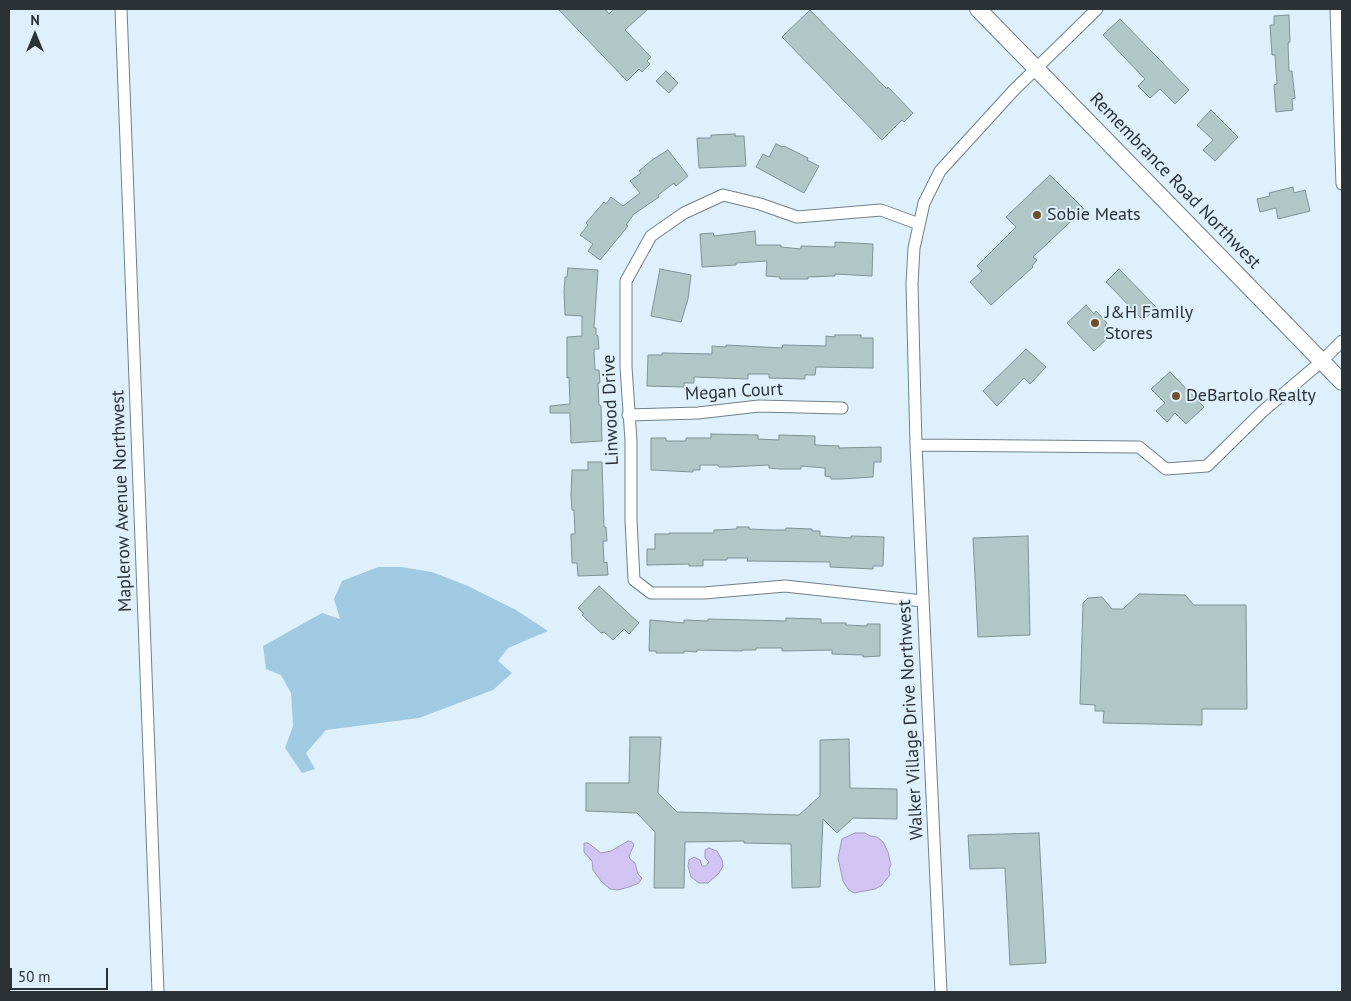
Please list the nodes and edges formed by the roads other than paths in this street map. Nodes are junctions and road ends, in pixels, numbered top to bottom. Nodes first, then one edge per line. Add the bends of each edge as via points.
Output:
1 (121, 9) edge
2 (978, 9) edge
3 (1097, 9) edge
4 (1336, 9) edge
5 (1036, 68) junction
6 (1342, 184) edge
7 (919, 224) junction
8 (1342, 341) edge
9 (1322, 362) junction
10 (1342, 382) edge
11 (842, 408) dead end
12 (628, 415) junction
13 (916, 445) junction
14 (923, 601) junction
15 (158, 992) edge
16 (941, 992) edge

1 - 15 street, Maplerow Avenue Northwest
2 - 5 main road, Remembrance Road Northwest
3 - 5 street, Walker Village Drive Northwest
4 - 6 street
5 - 7 street, Walker Village Drive Northwest via 940,172 924,203
5 - 9 main road, Remembrance Road Northwest
7 - 12 street, Linwood Drive via 882,210 797,217 723,195 678,217 650,236 626,281
7 - 13 street, Walker Village Drive Northwest via 912,284
8 - 9 street
9 - 10 main road, Remembrance Road Northwest
9 - 13 street via 1262,411 1207,466 1166,469 1139,446
11 - 12 street, Megan Court via 759,406 698,413
12 - 14 street, Linwood Drive via 634,580 651,593 704,593 785,586
13 - 14 street, Walker Village Drive Northwest
14 - 16 street, Walker Village Drive Northwest

